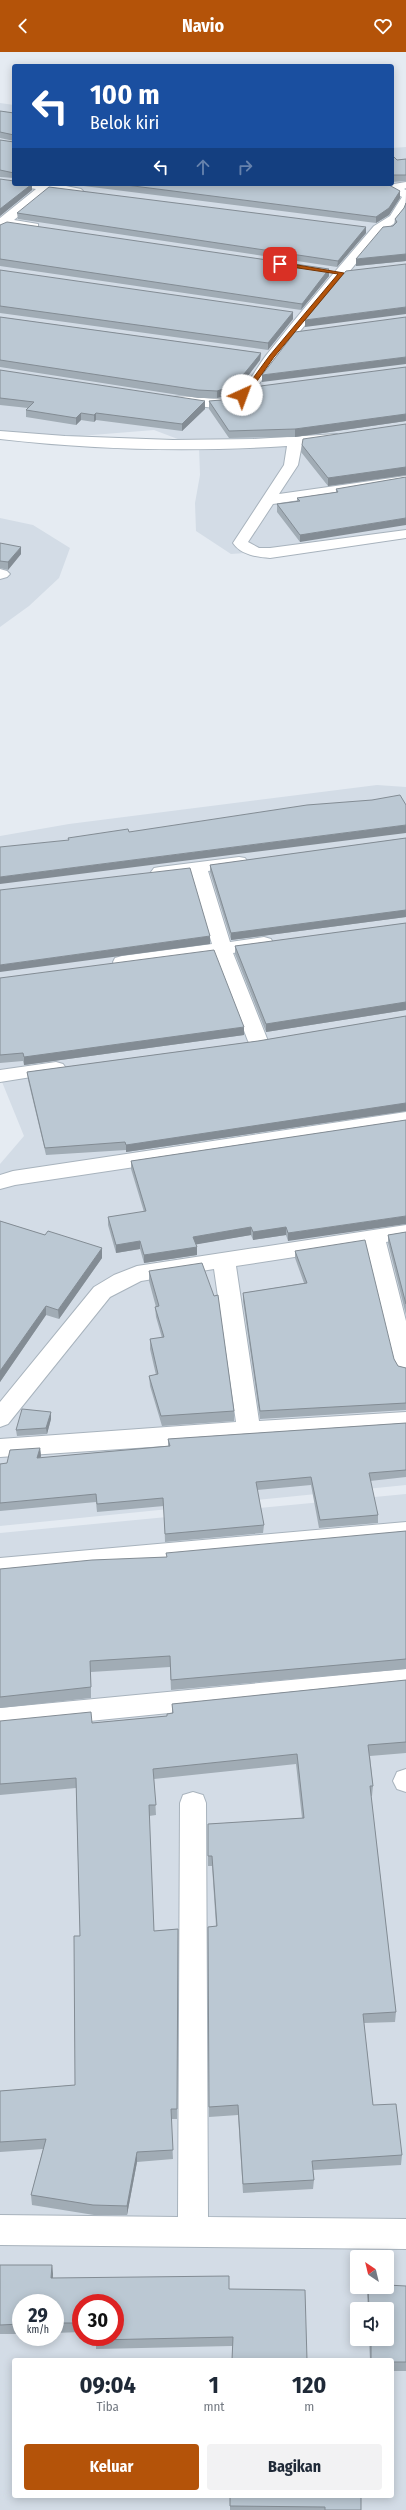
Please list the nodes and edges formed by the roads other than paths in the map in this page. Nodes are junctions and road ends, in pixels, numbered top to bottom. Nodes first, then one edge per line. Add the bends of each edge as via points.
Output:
1 (406, 185) edge
2 (48, 186) edge
3 (377, 186) edge
4 (392, 187) junction
5 (85, 192) edge
6 (406, 195) edge
7 (406, 200) edge
8 (1, 223) edge
9 (406, 225) edge
10 (362, 227) edge
11 (43, 228) edge
12 (378, 229) junction
13 (326, 270) edge
14 (363, 270) edge
15 (342, 273) junction
16 (291, 314) edge
17 (306, 316) junction
18 (307, 332) edge
19 (292, 334) junction
20 (256, 354) edge
21 (272, 356) junction
22 (269, 387) edge
23 (248, 390) junction
24 (165, 398) edge
25 (347, 434) edge
26 (0, 435) edge
27 (295, 442) junction
28 (406, 480) edge
29 (269, 500) junction
30 (406, 534) edge
31 (259, 859) edge
32 (198, 867) junction
33 (147, 874) edge
34 (284, 940) edge
35 (221, 948) junction
36 (103, 965) edge
37 (258, 1041) edge
38 (78, 1065) edge
39 (0, 1076) edge
40 (406, 1119) edge
41 (4, 1176) edge
42 (406, 1232) edge
43 (374, 1236) junction
44 (224, 1260) junction
45 (406, 1367) edge
46 (0, 1418) edge
47 (406, 1421) edge
48 (249, 1430) junction
49 (0, 1448) edge
50 (406, 1531) edge
51 (0, 1568) edge
52 (406, 1679) edge
53 (0, 1719) edge
54 (193, 1803) dead end
55 (0, 2230) edge
56 (193, 2230) junction
57 (406, 2234) edge

1 - 4 street
2 - 5 street
2 - 8 street
3 - 4 street
4 - 6 street
7 - 12 street via 395,218
8 - 11 street
9 - 12 street
10 - 12 street
12 - 15 street
13 - 15 street
14 - 15 street
15 - 17 street
16 - 17 street
17 - 19 street
18 - 19 street
19 - 21 street
20 - 21 street
21 - 23 street
22 - 23 street
23 - 24 street via 235,400 215,404
25 - 27 street
26 - 27 street via 40,440 122,443
27 - 29 street via 290,465
28 - 29 street
29 - 30 street via 240,543 256,552 292,552
31 - 32 street
32 - 33 street
32 - 35 street
34 - 35 street
35 - 36 street
35 - 37 street
38 - 39 street
40 - 41 street
42 - 43 street
43 - 44 street
43 - 45 street
44 - 46 street via 137,1274 102,1292
44 - 48 street
47 - 48 street
48 - 49 street
50 - 51 street
52 - 53 street
54 - 56 street
55 - 56 street
56 - 57 street

